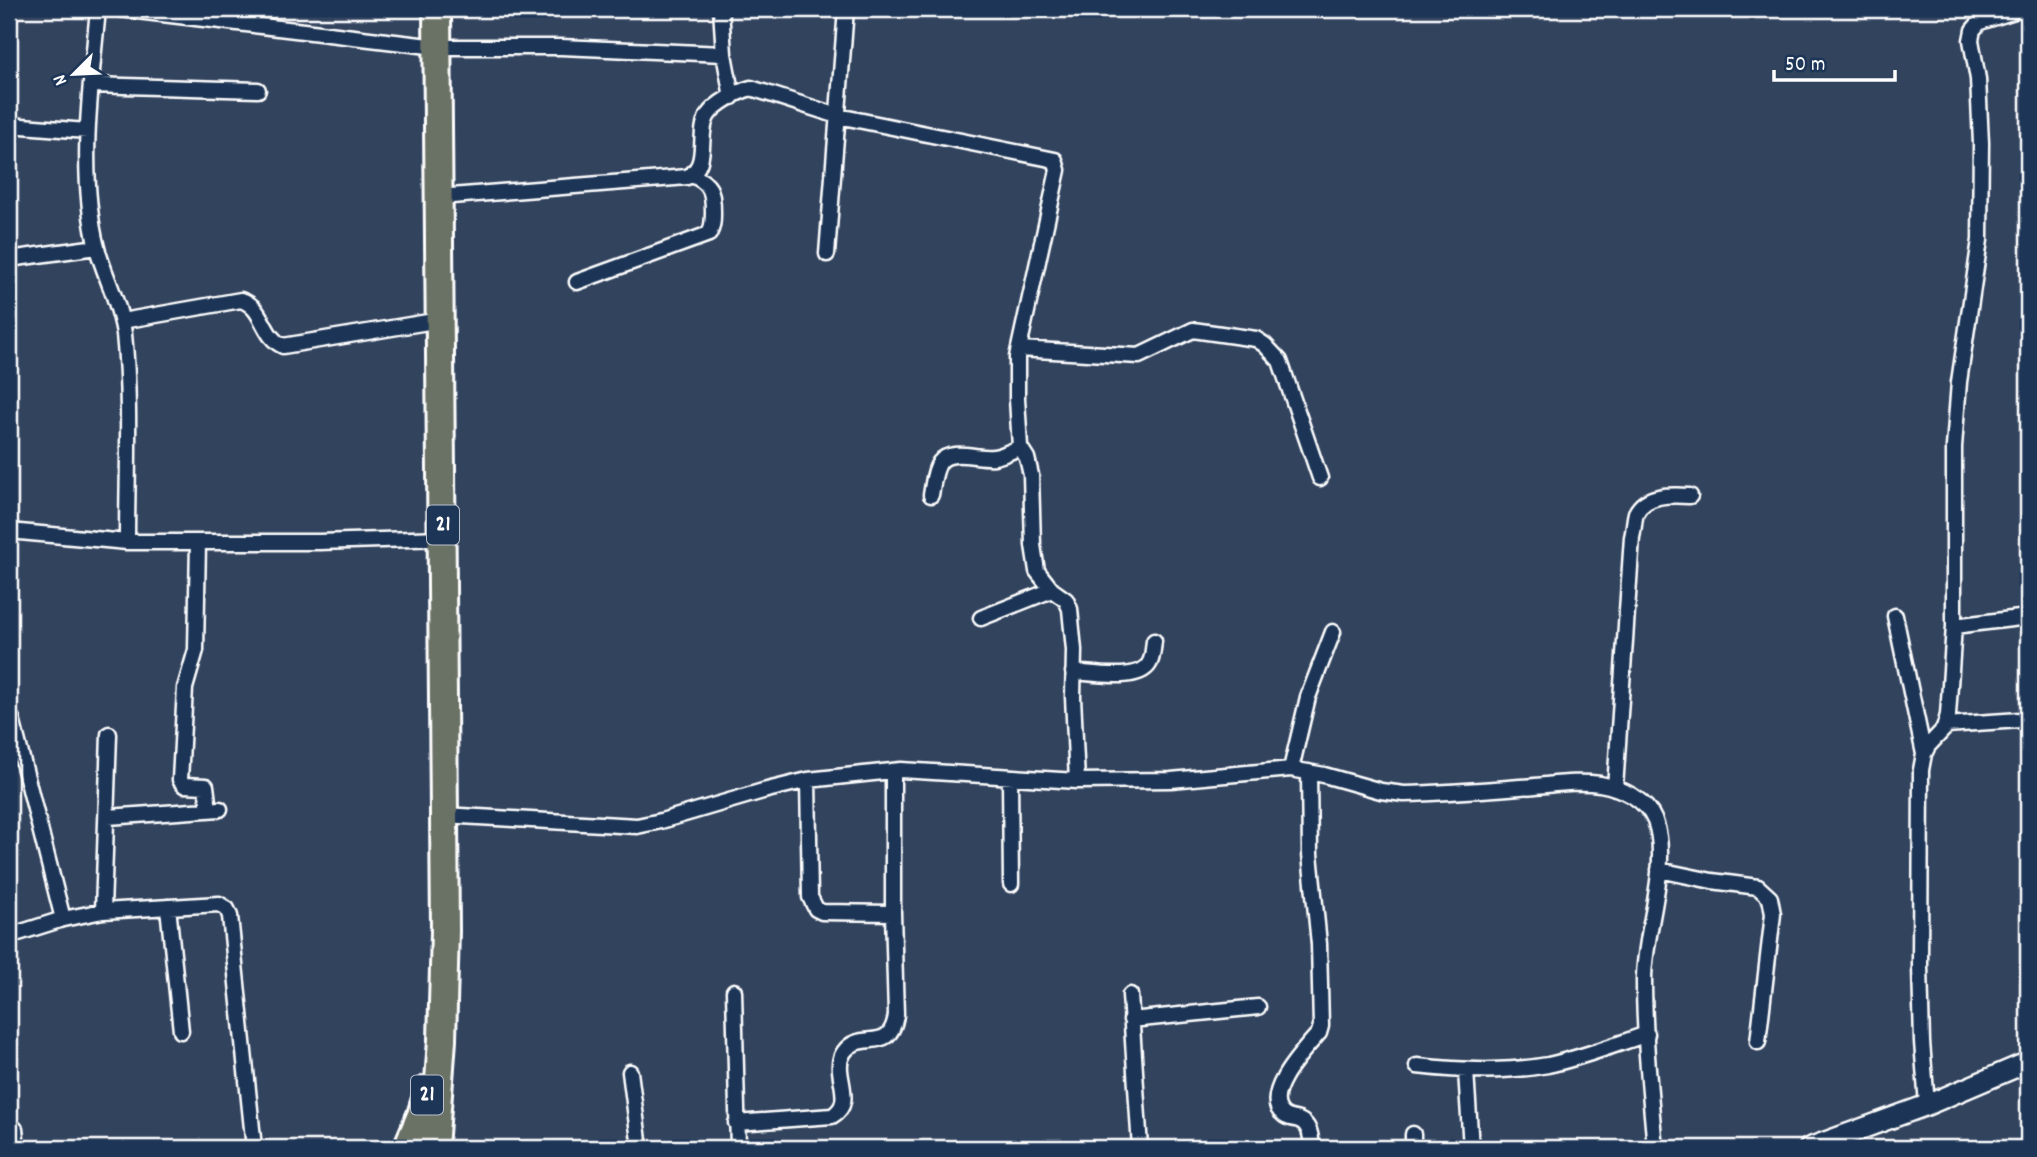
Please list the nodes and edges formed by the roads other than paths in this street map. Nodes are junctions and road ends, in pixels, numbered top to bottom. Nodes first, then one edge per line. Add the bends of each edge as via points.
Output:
1 (99, 9) edge
2 (120, 9) edge
3 (437, 9) edge
4 (721, 9) edge
5 (846, 9) edge
6 (2021, 9) edge
7 (438, 47) junction
8 (724, 54) junction
9 (92, 85) junction
10 (258, 90) dead end
11 (732, 97) junction
12 (838, 116) junction
13 (9, 125) edge
14 (87, 131) junction
15 (692, 175) junction
16 (439, 197) junction
17 (97, 247) junction
18 (827, 254) dead end
19 (9, 259) edge
20 (577, 282) dead end
21 (440, 320) junction
22 (122, 321) junction
23 (1019, 349) junction
24 (1020, 447) junction
25 (1320, 478) dead end
26 (931, 495) dead end
27 (1690, 496) dead end
28 (9, 531) edge
29 (443, 537) junction
30 (127, 542) junction
31 (198, 542) junction
32 (1052, 590) junction
33 (1895, 616) dead end
34 (2028, 617) edge
35 (981, 618) dead end
36 (1954, 626) junction
37 (1333, 632) dead end
38 (1154, 642) dead end
39 (1073, 671) junction
40 (9, 715) edge
41 (2028, 723) edge
42 (1946, 725) junction
43 (109, 734) dead end
44 (1924, 754) junction
45 (1291, 769) junction
46 (893, 771) junction
47 (1309, 772) junction
48 (1010, 777) junction
49 (808, 780) junction
50 (1077, 781) junction
51 (1615, 788) junction
52 (443, 815) junction
53 (108, 817) junction
54 (1659, 870) junction
55 (1011, 884) dead end
56 (167, 907) junction
57 (103, 911) junction
58 (893, 913) junction
59 (63, 919) junction
60 (9, 936) edge
61 (734, 991) dead end
62 (1130, 995) dead end
63 (1258, 1007) dead end
64 (1131, 1020) junction
65 (181, 1031) dead end
66 (1647, 1034) junction
67 (442, 1040) junction
68 (1758, 1042) dead end
69 (2028, 1062) edge
70 (1417, 1066) dead end
71 (1466, 1071) junction
72 (630, 1072) dead end
73 (1927, 1105) junction
74 (736, 1123) junction
75 (15, 1129) dead end
76 (17, 1148) edge
77 (254, 1148) edge
78 (407, 1148) edge
79 (434, 1148) edge
80 (640, 1148) edge
81 (738, 1148) edge
82 (1140, 1148) edge
83 (1312, 1148) edge
84 (1471, 1148) edge
85 (1655, 1148) edge
86 (1809, 1148) edge

1 - 9 street
2 - 7 street
3 - 7 highway, 21
4 - 8 street
5 - 12 street
6 - 36 street via 1980,22 1971,35 1981,143 1980,240 1956,421
7 - 8 street
7 - 16 highway, 21
8 - 11 street
9 - 10 street
9 - 14 street
11 - 12 street via 751,88
11 - 15 street via 706,117 700,161
12 - 18 street
12 - 23 street via 1055,160 1058,170
13 - 14 street
14 - 17 street
15 - 16 street
15 - 20 street via 704,180 713,194 709,234
16 - 21 highway, 21
17 - 19 street
17 - 22 street
21 - 22 street via 283,346 266,329 255,307 241,300
21 - 29 highway, 21
22 - 30 street
23 - 24 street
23 - 25 street via 1139,356 1193,330 1256,339 1280,361
24 - 26 street via 998,457 944,459 938,464
24 - 32 street via 1031,475 1034,560
27 - 51 street via 1663,495 1637,512
28 - 30 street
29 - 31 street
29 - 52 highway, 21
30 - 31 street
31 - 53 street via 196,650 185,688 180,780 184,785 206,786 215,810
32 - 35 street
32 - 39 street via 1070,609
33 - 44 street
34 - 36 street
36 - 42 street
37 - 45 street via 1308,697
38 - 39 street via 1150,663 1140,673
39 - 50 street
40 - 59 street
41 - 42 street
42 - 44 street
43 - 53 street
44 - 73 street via 1920,778 1920,966
45 - 47 street
45 - 50 street via 1171,780
46 - 48 street
46 - 49 street
46 - 58 street
47 - 51 street via 1404,794 1564,784
47 - 83 street via 1321,1026 1276,1093 1280,1112 1306,1124
48 - 50 street
48 - 55 street
49 - 52 street via 637,826
49 - 58 street via 810,897 816,909
51 - 54 street via 1637,798 1654,821
52 - 67 highway, 21
53 - 57 street
54 - 66 street via 1644,977
54 - 68 street via 1758,887 1770,898 1773,914
56 - 57 street
56 - 65 street
56 - 77 street via 219,904 230,916
57 - 59 street
58 - 74 street via 894,1030 885,1038 852,1044 843,1053 839,1064 844,1100 839,1112
59 - 60 street
61 - 74 street
62 - 64 street
63 - 64 street
64 - 82 street
66 - 71 street via 1546,1065
66 - 85 street
67 - 78 highway, 21
67 - 79 highway, 21
69 - 73 main road
70 - 71 street
71 - 84 street
72 - 80 street
73 - 86 main road
74 - 81 street
75 - 76 street

